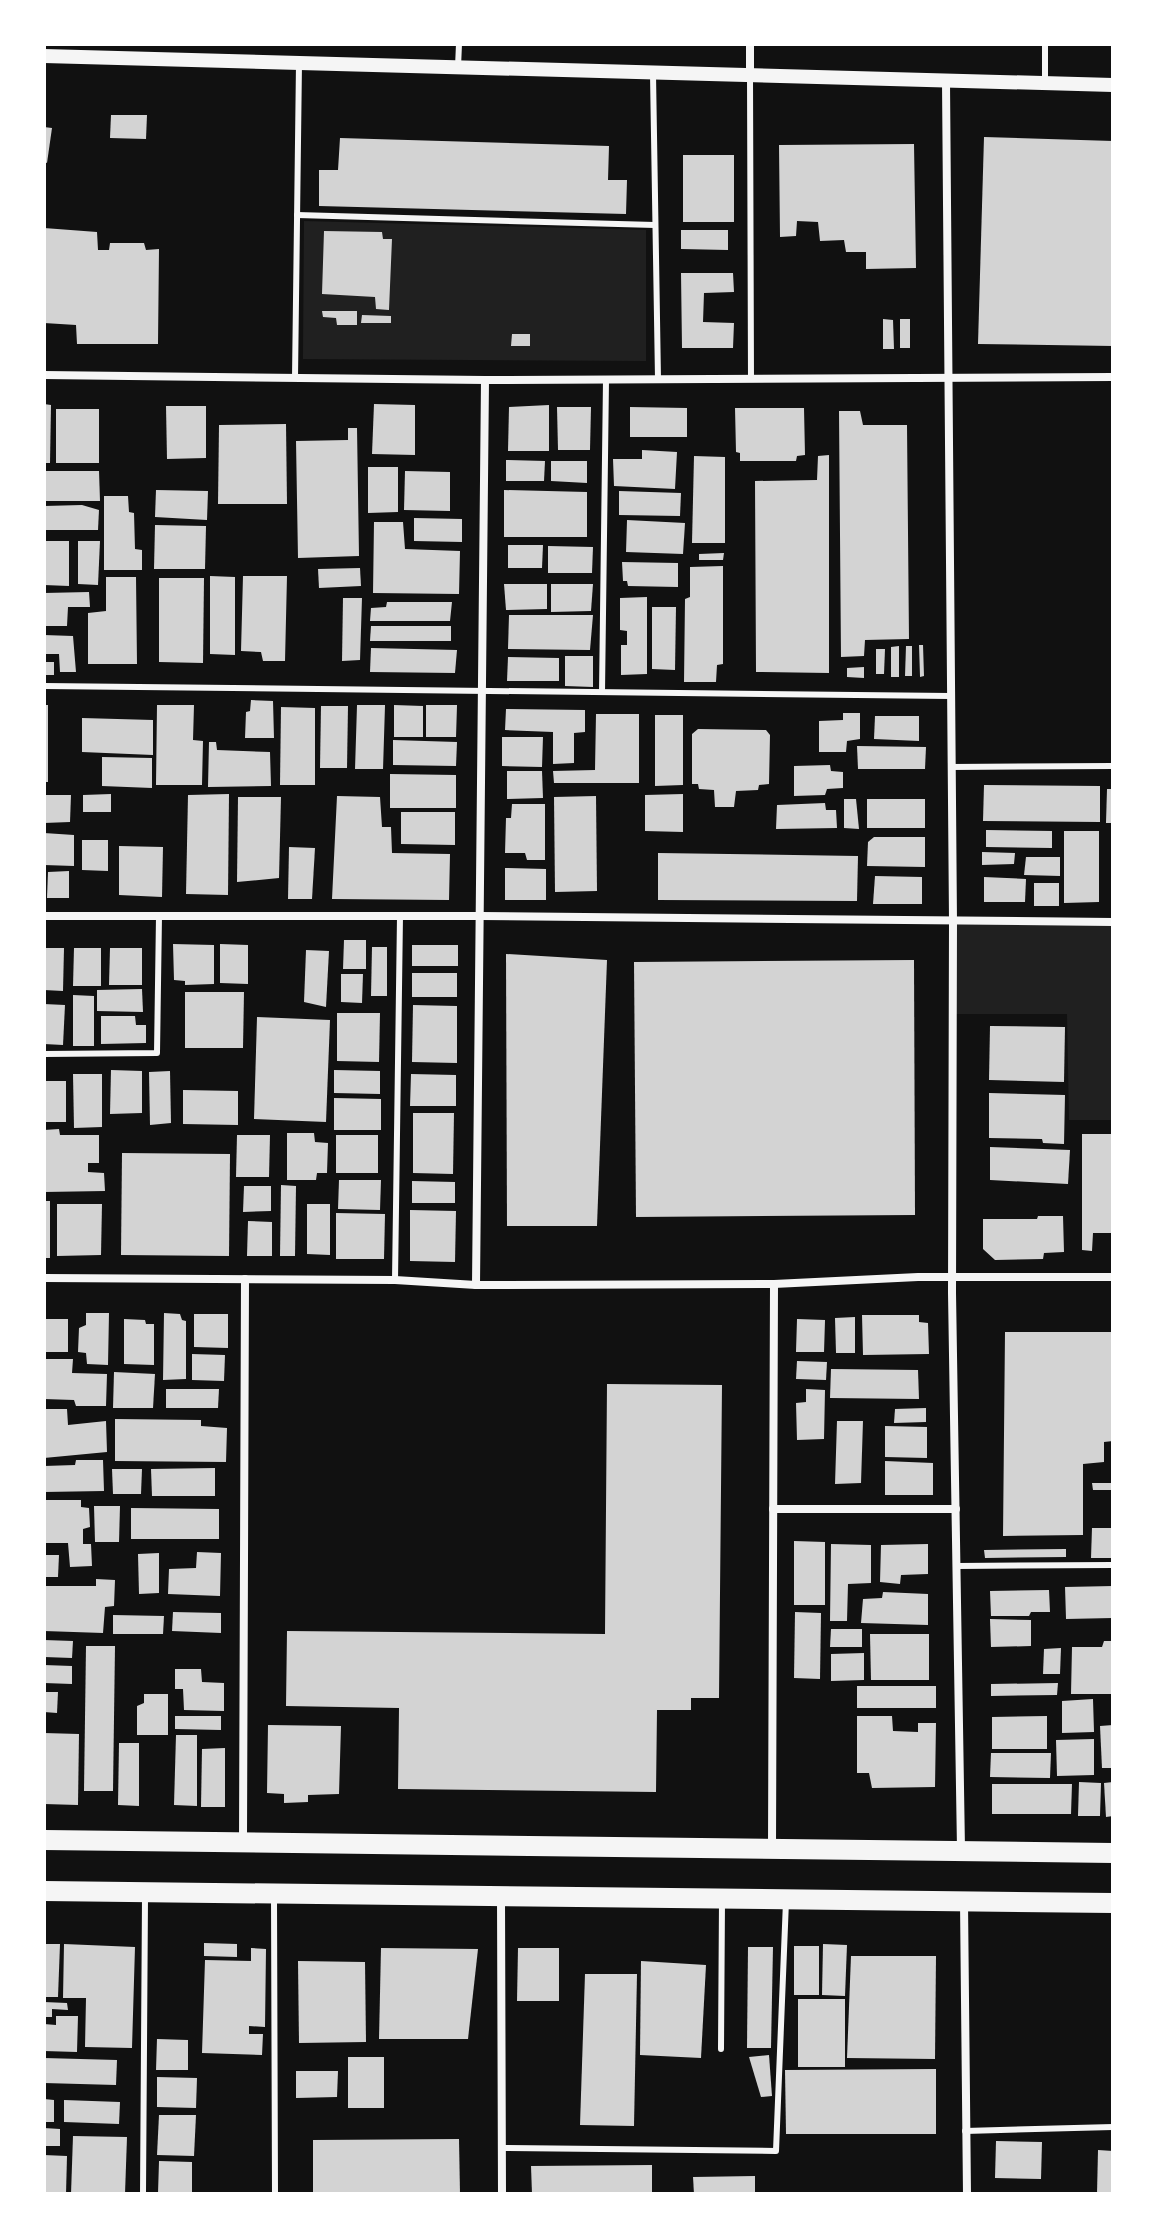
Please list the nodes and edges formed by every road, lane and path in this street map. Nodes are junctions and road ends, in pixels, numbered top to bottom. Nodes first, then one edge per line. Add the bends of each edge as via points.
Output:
1 (459, 44) edge
2 (750, 44) edge
3 (1045, 44) edge
4 (44, 56) edge
5 (299, 63) junction
6 (458, 67) junction
7 (653, 74) junction
8 (750, 77) junction
9 (946, 82) junction
10 (1045, 84) junction
11 (1113, 85) edge
12 (297, 215) junction
13 (655, 225) junction
14 (44, 375) edge
15 (1113, 377) edge
16 (295, 378) junction
17 (948, 378) junction
18 (658, 379) junction
19 (751, 379) junction
20 (485, 380) junction
21 (606, 380) junction
22 (44, 686) edge
23 (479, 691) junction
24 (602, 692) junction
25 (950, 696) junction
26 (1113, 766) edge
27 (951, 767) junction
28 (44, 916) edge
29 (159, 916) junction
30 (400, 916) junction
31 (481, 916) junction
32 (953, 921) junction
33 (1113, 922) edge
34 (44, 1054) edge
35 (952, 1277) junction
36 (1113, 1277) edge
37 (44, 1278) edge
38 (245, 1279) junction
39 (395, 1280) junction
40 (774, 1284) junction
41 (476, 1285) junction
42 (773, 1509) junction
43 (956, 1509) junction
44 (1113, 1565) edge
45 (957, 1566) junction
46 (44, 1840) edge
47 (243, 1841) junction
48 (772, 1849) junction
49 (961, 1850) junction
50 (1113, 1853) edge
51 (44, 1891) edge
52 (145, 1891) junction
53 (274, 1893) junction
54 (501, 1895) junction
55 (722, 1900) junction
56 (786, 1901) junction
57 (964, 1901) junction
58 (1113, 1903) edge
59 (721, 2049) dead end
60 (1113, 2127) edge
61 (965, 2131) junction
62 (502, 2148) junction
63 (143, 2194) edge
64 (275, 2194) edge
65 (502, 2194) edge
66 (967, 2194) edge

1 - 6 lane
2 - 8 street
3 - 10 lane
4 - 5 street
5 - 6 street
5 - 12 lane
6 - 7 street
7 - 8 street
7 - 13 lane
8 - 9 street
8 - 19 lane
9 - 10 street
9 - 17 street
10 - 11 street
12 - 13 lane
12 - 16 lane
13 - 18 lane
14 - 16 street
15 - 17 street
16 - 20 street
17 - 19 street
17 - 25 street
18 - 19 street
18 - 21 street
20 - 21 street
20 - 23 street
21 - 24 lane
22 - 23 lane
23 - 24 lane
23 - 31 street
24 - 25 lane
25 - 27 street
26 - 27 lane
27 - 32 street
28 - 29 street
29 - 30 street
29 - 34 lane via 157,1053
30 - 31 street
30 - 39 lane
31 - 32 street
31 - 41 street
32 - 33 street
32 - 35 street
35 - 36 street
35 - 40 street
35 - 43 street
37 - 38 street
38 - 39 street
38 - 47 street
39 - 41 street
40 - 41 street
40 - 42 street
42 - 43 street
42 - 48 street
43 - 45 street
44 - 45 lane
45 - 49 street
46 - 47 main road
47 - 48 main road
48 - 49 main road
49 - 50 main road
51 - 52 main road
52 - 53 main road
52 - 63 lane
53 - 54 main road
53 - 64 lane
54 - 55 main road
54 - 62 street
55 - 56 main road
55 - 59 lane
56 - 57 main road
56 - 62 lane via 776,2151
57 - 58 main road
57 - 61 street
60 - 61 lane
61 - 66 street
62 - 65 street

